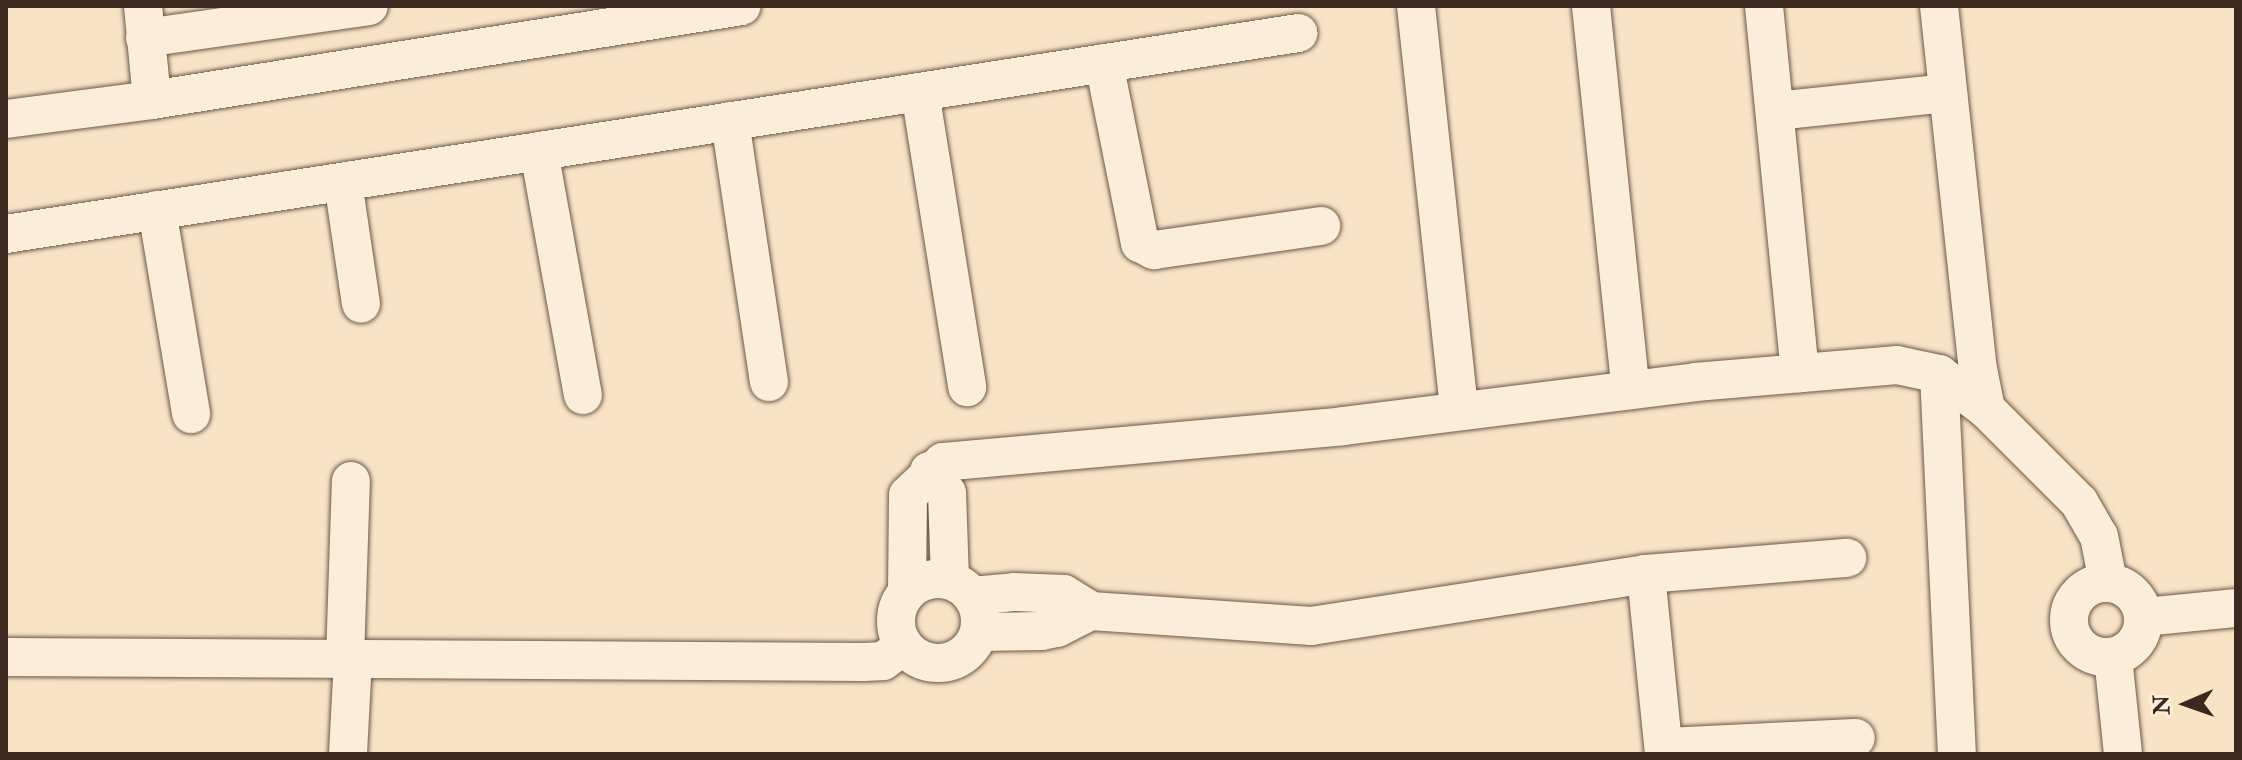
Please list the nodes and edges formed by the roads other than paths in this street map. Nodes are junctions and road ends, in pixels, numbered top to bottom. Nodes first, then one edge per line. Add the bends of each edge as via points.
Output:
1 (369, 6) edge
2 (742, 6) edge
3 (1416, 6) edge
4 (1591, 6) edge
5 (1764, 6) edge
6 (1939, 6) edge
7 (144, 22) edge
8 (1298, 33) dead end
9 (1104, 63) junction
10 (920, 92) junction
11 (1948, 93) junction
12 (152, 100) junction
13 (1776, 111) junction
14 (6, 119) edge
15 (730, 121) junction
16 (539, 151) junction
17 (343, 182) junction
18 (157, 210) junction
19 (1321, 226) dead end
20 (6, 234) edge
21 (361, 304) dead end
22 (1800, 373) junction
23 (1939, 374) junction
24 (769, 382) dead end
25 (967, 387) dead end
26 (1631, 390) junction
27 (583, 395) dead end
28 (1986, 409) junction
29 (1459, 410) junction
30 (191, 414) dead end
31 (929, 471) junction
32 (351, 481) dead end
33 (1847, 558) dead end
34 (1646, 574) junction
35 (2108, 582) junction
36 (907, 592) junction
37 (967, 603) junction
38 (2236, 608) edge
39 (2144, 617) junction
40 (904, 646) junction
41 (6, 657) edge
42 (2113, 657) junction
43 (349, 659) junction
44 (1856, 738) dead end
45 (1664, 751) edge
46 (348, 754) edge
47 (1957, 754) edge
48 (2123, 754) edge

1 - 7 street
2 - 12 street
3 - 29 street
4 - 26 street
5 - 13 street
6 - 11 street
7 - 12 street
8 - 9 street
9 - 10 street
9 - 19 street via 1140,243 1154,250
10 - 15 street
10 - 25 street
11 - 13 street
11 - 28 street
12 - 14 street
13 - 22 street
15 - 16 street
15 - 24 street
16 - 17 street
16 - 27 street
17 - 18 street
17 - 21 street
18 - 20 street
18 - 30 street
22 - 23 street via 1897,365
22 - 26 street
23 - 28 street
23 - 47 street
26 - 29 street
28 - 35 street via 2079,502 2099,536
29 - 31 street via 1343,426 959,458
31 - 36 street via 908,495
31 - 37 street via 947,493
32 - 43 street
33 - 34 street
34 - 37 street via 1311,626 1091,611 1064,594 1014,592
34 - 45 street
35 - 39 street via 2133,593
35 - 42 street via 2090,585 2076,596 2069,613 2070,631 2079,647 2095,656
36 - 37 street via 934,579
36 - 40 street via 897,619
37 - 40 street via 962,654 936,663 918,658
38 - 39 street
39 - 42 street via 2141,635
40 - 43 street via 883,661 864,662
41 - 43 street
42 - 48 street
43 - 46 street
44 - 45 street

